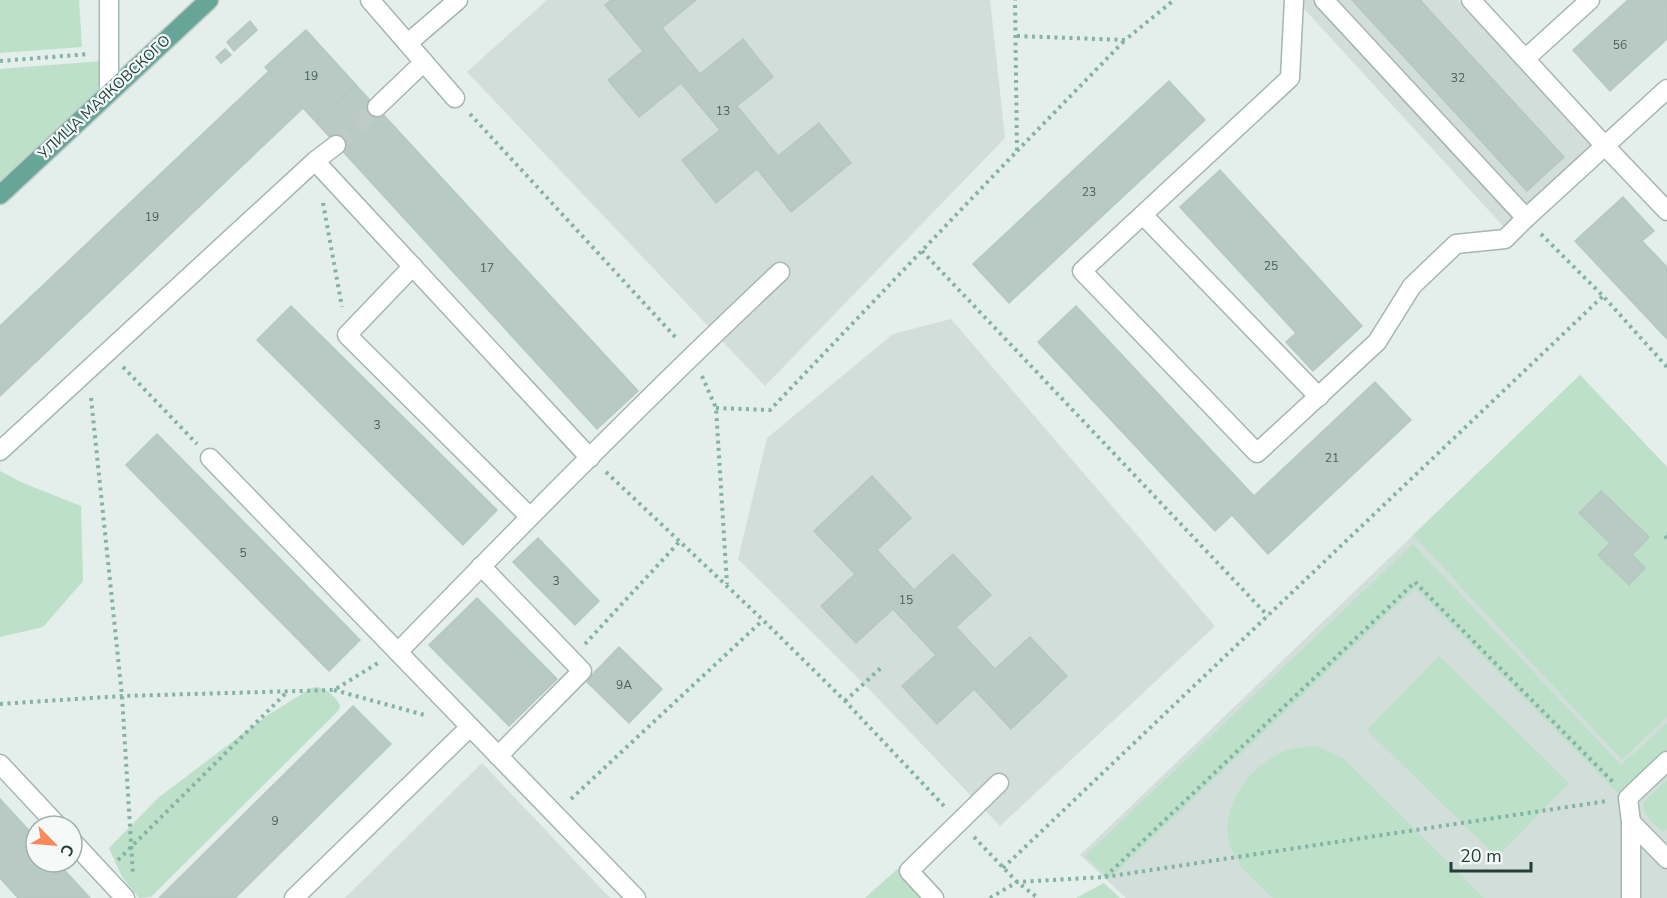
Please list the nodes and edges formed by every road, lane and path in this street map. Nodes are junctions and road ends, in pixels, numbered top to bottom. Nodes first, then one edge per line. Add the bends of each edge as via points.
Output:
1 (110, 0) edge
2 (209, 0) edge
3 (370, 0) edge
4 (458, 0) edge
5 (1015, 0) edge
6 (1174, 0) edge
7 (1294, 0) edge
8 (1324, 0) edge
9 (1471, 0) edge
10 (1590, 0) edge
11 (1017, 36) junction
12 (1125, 40) junction
13 (408, 43) junction
14 (110, 53) junction
15 (1525, 59) junction
16 (0, 61) edge
17 (424, 62) junction
18 (1667, 89) edge
19 (109, 93) junction
20 (456, 98) joint
21 (377, 107) tunnel mouth
22 (336, 144) tunnel mouth
23 (1605, 146) junction
24 (1017, 151) junction
25 (315, 160) junction
26 (0, 195) edge
27 (1667, 211) edge
28 (1143, 215) junction
29 (1526, 219) junction
30 (922, 251) junction
31 (413, 266) junction
32 (780, 272) dead end
33 (1603, 296) junction
34 (347, 335) junction
35 (108, 352) junction
36 (692, 355) junction
37 (1667, 367) edge
38 (88, 370) junction
39 (1319, 397) junction
40 (716, 408) junction
41 (0, 451) edge
42 (210, 458) joint
43 (590, 458) junction
44 (530, 516) junction
45 (680, 541) junction
46 (481, 566) junction
47 (727, 584) junction
48 (1268, 616) junction
49 (763, 620) junction
50 (398, 652) junction
51 (571, 660) junction
52 (883, 666) dead end
53 (334, 690) junction
54 (287, 692) junction
55 (122, 696) junction
56 (845, 701) junction
57 (0, 704) edge
58 (470, 727) junction
59 (498, 756) junction
60 (1667, 761) edge
61 (0, 764) edge
62 (999, 783) dead end
63 (1628, 798) junction
64 (47, 814) edge
65 (555, 814) junction
66 (959, 821) junction
67 (1631, 822) junction
68 (132, 848) junction
69 (84, 854) edge
70 (1667, 859) edge
71 (1003, 868) junction
72 (103, 874) junction
73 (1104, 877) junction
74 (133, 878) dead end
75 (1017, 882) junction
76 (124, 898) edge
77 (294, 898) edge
78 (636, 898) edge
79 (934, 898) edge
80 (990, 898) edge
81 (1038, 898) edge
82 (1631, 898) edge

1 - 14 lane
2 - 19 main road, УЛИЦА МАЯКОВСКОГО
3 - 13 lane
4 - 13 lane
5 - 11 path
6 - 12 path
7 - 28 lane via 1290,78
8 - 29 lane
9 - 15 lane
10 - 15 lane
11 - 12 path
11 - 24 path
12 - 24 path
13 - 17 lane
14 - 16 path
14 - 19 lane
15 - 23 lane
17 - 20 lane
17 - 21 lane
18 - 23 lane
19 - 26 main road, УЛИЦА МАЯКОВСКОГО
20 - 36 path
22 - 25 lane
23 - 27 lane
23 - 29 lane
24 - 30 path
25 - 31 lane
25 - 34 path
25 - 35 lane
28 - 39 lane
28 - 39 lane via 1082,271 1249,445 1257,453
29 - 33 path
29 - 39 lane via 1505,238 1456,244 1412,286 1377,342
30 - 40 path via 770,410
30 - 48 path
31 - 34 lane
31 - 43 lane
32 - 36 lane
33 - 37 path
33 - 48 path
34 - 44 lane
35 - 38 lane
35 - 42 path
36 - 40 path
36 - 43 lane
38 - 41 lane
38 - 55 path
40 - 47 path
42 - 50 lane
43 - 44 lane
43 - 45 path
44 - 46 lane
45 - 47 path
45 - 51 path
46 - 50 lane
46 - 51 lane
47 - 49 path
48 - 71 path
49 - 56 path
49 - 65 path
50 - 53 path
50 - 58 lane
51 - 59 lane via 582,671
52 - 56 path
53 - 54 path
53 - 58 path
54 - 55 path
54 - 68 path
55 - 57 path
55 - 68 path
56 - 66 path
58 - 59 lane
58 - 77 lane
59 - 65 lane
60 - 63 lane
61 - 64 lane
62 - 66 lane
63 - 67 lane
63 - 73 path
63 - 73 path via 1415,582
65 - 78 lane
66 - 71 path
66 - 79 lane via 909,871
67 - 70 lane
67 - 82 lane
68 - 72 path
68 - 74 path
69 - 72 lane
71 - 75 path
72 - 76 lane
73 - 75 path
75 - 80 path
75 - 81 path

